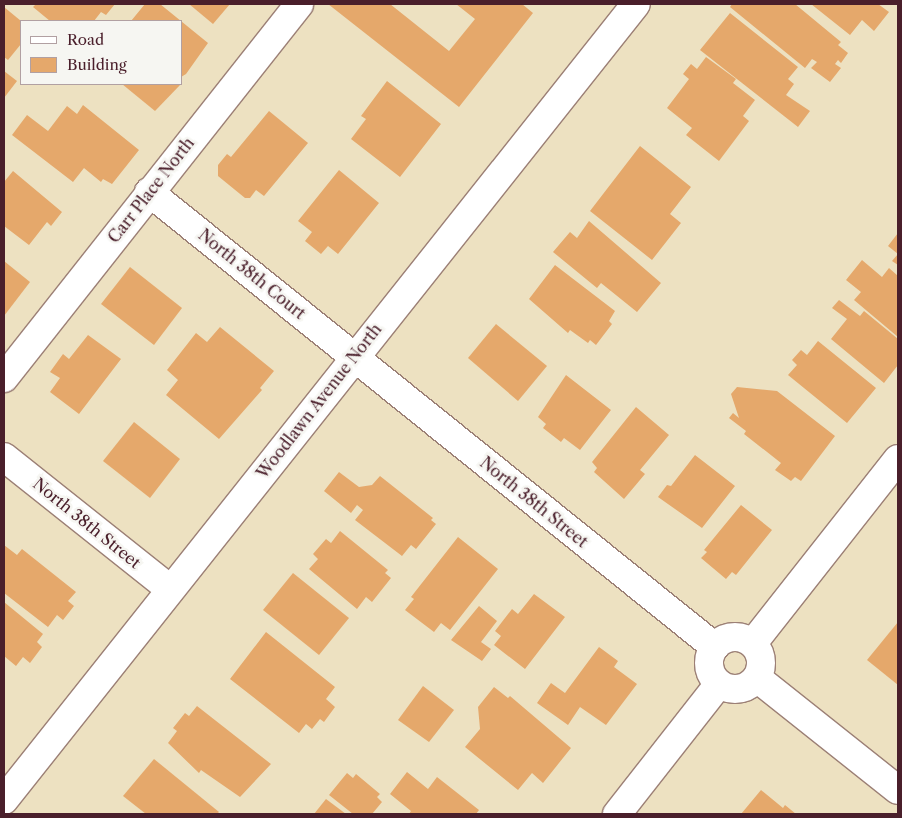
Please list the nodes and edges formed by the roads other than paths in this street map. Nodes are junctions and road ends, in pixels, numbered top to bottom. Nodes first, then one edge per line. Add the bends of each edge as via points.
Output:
1 (299, 4) edge
2 (636, 4) edge
3 (149, 192) junction
4 (354, 357) junction
5 (4, 378) edge
6 (4, 457) edge
7 (898, 459) edge
8 (170, 589) junction
9 (753, 643) junction
10 (715, 647) junction
11 (757, 678) junction
12 (719, 684) junction
13 (898, 790) edge
14 (4, 800) edge
15 (617, 814) edge

1 - 3 street, Carr Place North
2 - 4 street, Woodlawn Avenue North
3 - 4 street, North 38th Court
3 - 5 street, Carr Place North
4 - 8 street, Woodlawn Avenue North
4 - 10 street, North 38th Street
6 - 8 street, North 38th Street
7 - 9 street
8 - 14 street, Woodlawn Avenue North
9 - 10 street via 733,637
9 - 11 street via 761,656
10 - 12 street via 709,666
11 - 12 street via 738,690
11 - 13 street
12 - 15 street

